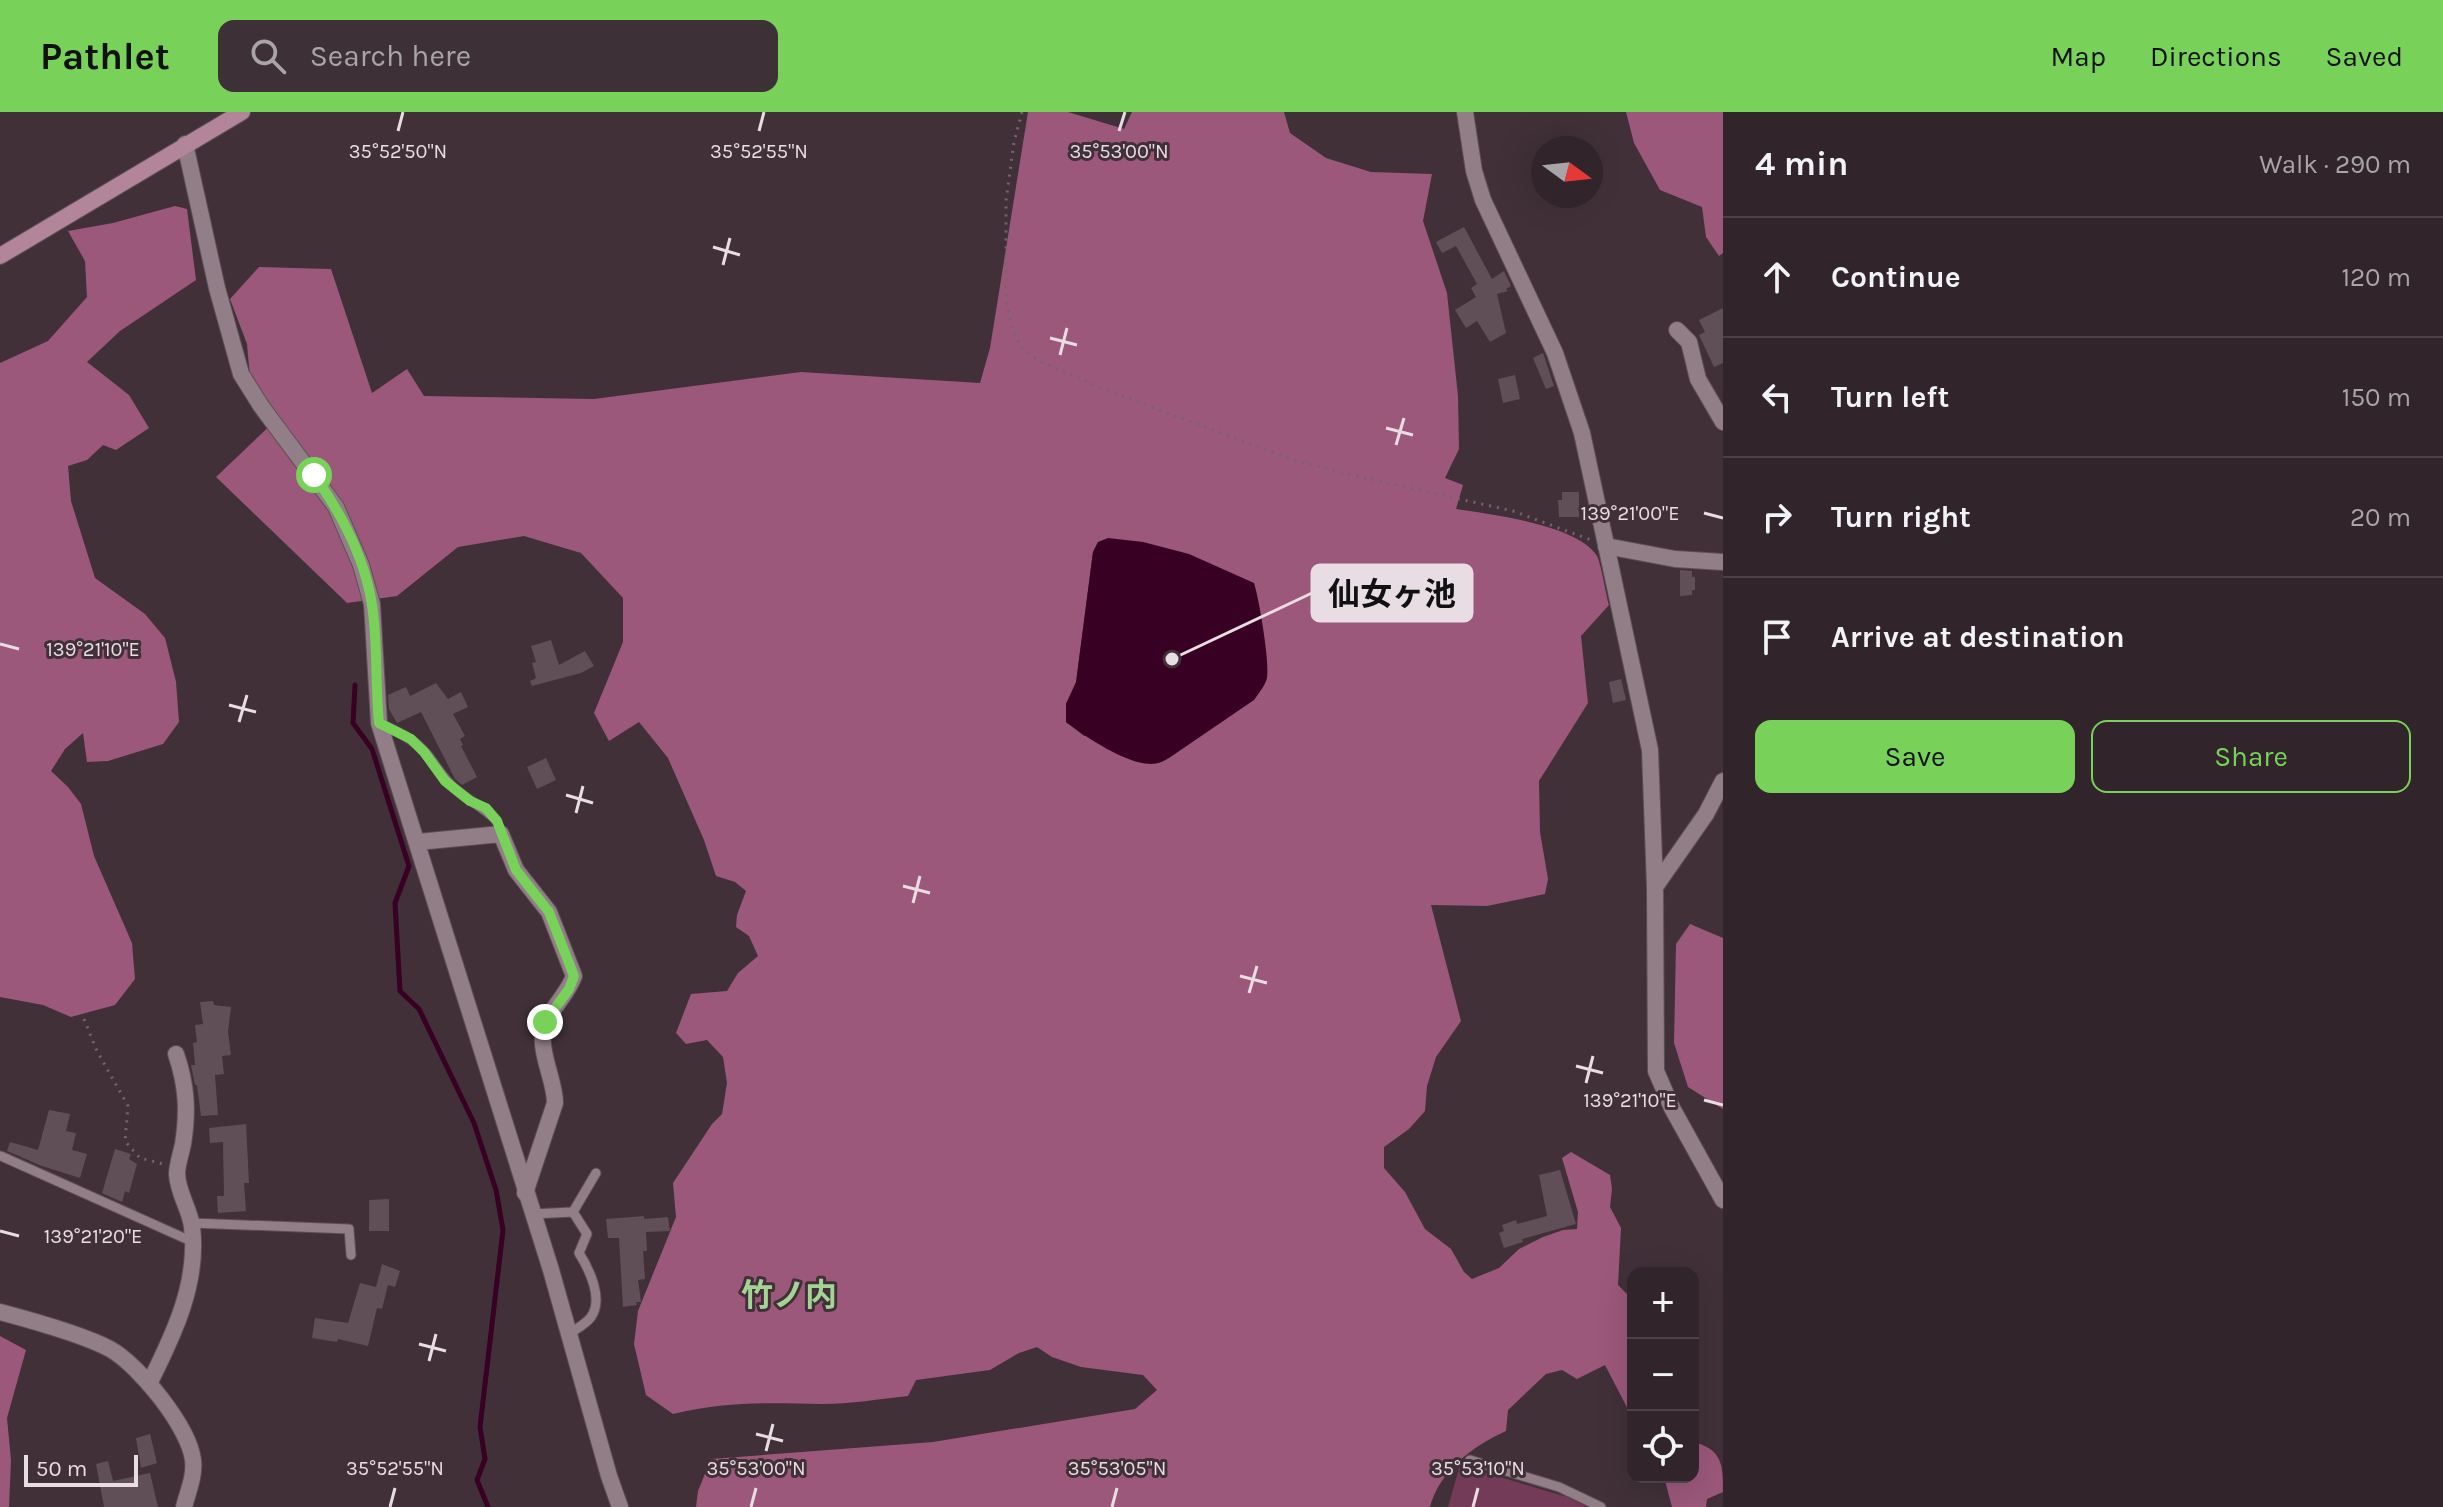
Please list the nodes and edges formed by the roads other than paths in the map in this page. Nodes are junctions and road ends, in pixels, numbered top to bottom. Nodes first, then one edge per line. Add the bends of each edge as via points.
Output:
1 (242, 112) edge
2 (1465, 112) edge
3 (185, 144) junction
4 (0, 256) edge
5 (1677, 330) dead end
6 (1723, 422) edge
7 (1606, 546) junction
8 (1723, 562) edge
9 (379, 723) junction
10 (1723, 781) edge
11 (499, 828) junction
12 (418, 842) junction
13 (1655, 887) junction
14 (176, 1054) dead end
15 (1, 1156) edge
16 (596, 1173) dead end
17 (525, 1193) junction
18 (1723, 1200) edge
19 (573, 1212) junction
20 (532, 1214) junction
21 (192, 1223) junction
22 (193, 1242) junction
23 (351, 1255) dead end
24 (0, 1312) edge
25 (569, 1334) junction
26 (149, 1384) junction
27 (1470, 1460) dead end
28 (184, 1507) edge
29 (620, 1507) edge
30 (1601, 1507) edge

1 - 3 main road
2 - 7 street via 1483,200 1555,353 1578,419
3 - 4 main road
3 - 9 street via 241,374 336,507 361,565 372,604
5 - 6 street via 1689,342 1698,379
7 - 8 street
7 - 13 street via 1650,750
9 - 11 lane via 411,739 445,781 486,808
9 - 12 street
10 - 13 street
11 - 12 street
11 - 17 street via 516,870 549,912 574,976 545,1022 546,1065 555,1103
12 - 17 street
13 - 18 street via 1656,1071
14 - 21 street via 188,1106 178,1168 182,1200
15 - 22 lane
16 - 19 lane
17 - 20 street
19 - 20 lane
19 - 25 lane via 587,1234 579,1253 591,1274 595,1307 590,1318
20 - 25 street
21 - 22 street
21 - 23 lane via 349,1229
22 - 26 street via 176,1330
24 - 26 street via 112,1350
25 - 29 street
26 - 28 street via 190,1446 193,1476
27 - 30 lane via 1559,1487

